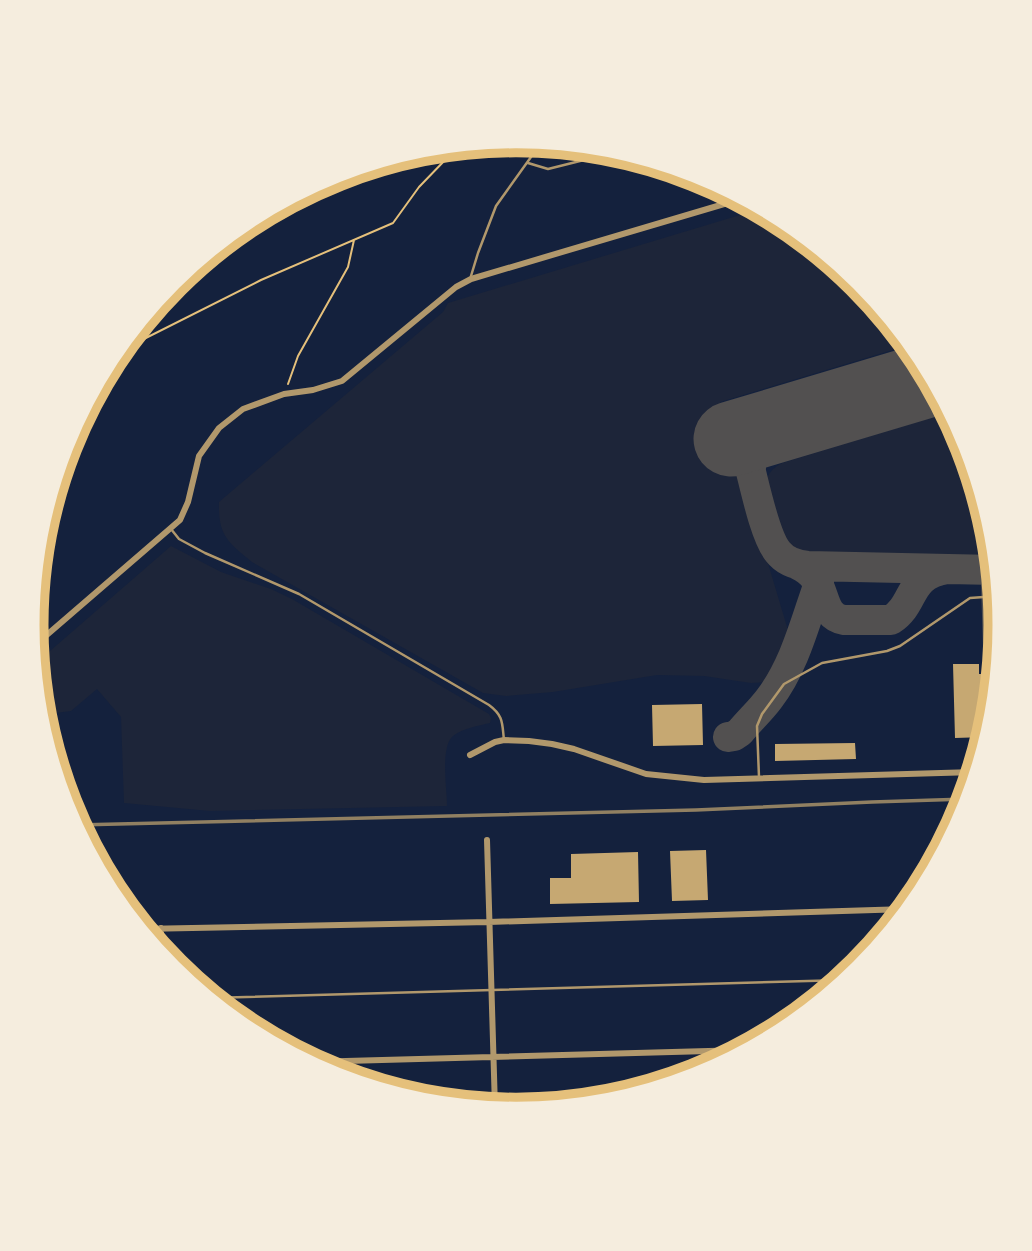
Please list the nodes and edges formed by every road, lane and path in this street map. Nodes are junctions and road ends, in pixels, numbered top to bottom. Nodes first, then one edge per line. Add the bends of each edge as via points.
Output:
1 (534, 154) edge
2 (447, 158) edge
3 (589, 159) edge
4 (527, 162) junction
5 (727, 203) edge
6 (354, 240) junction
7 (471, 279) junction
8 (138, 342) edge
9 (284, 394) junction
10 (171, 528) junction
11 (987, 597) edge
12 (44, 636) edge
13 (504, 740) junction
14 (470, 755) dead end
15 (964, 772) edge
16 (759, 777) junction
17 (487, 839) dead end
18 (890, 910) junction
19 (893, 910) edge
20 (890, 914) edge
21 (489, 922) junction
22 (154, 928) edge
23 (160, 928) junction
24 (160, 936) edge
25 (829, 980) edge
26 (492, 990) junction
27 (226, 998) edge
28 (722, 1051) edge
29 (493, 1056) junction
30 (333, 1061) edge
31 (495, 1097) edge

1 - 4 lane
2 - 6 path via 393,223
3 - 4 lane via 548,169
4 - 7 lane via 496,206
5 - 7 street
6 - 8 path via 261,280
6 - 9 path via 348,267 298,356
7 - 9 street via 342,381
9 - 10 street via 243,409 219,428 199,456 184,511
10 - 12 street
10 - 13 lane via 179,539 299,594 489,705 501,717
11 - 16 lane via 970,598 900,646 822,663 784,684 757,726
13 - 14 street
13 - 16 street via 574,749 646,774 704,780
15 - 16 street
17 - 21 street
18 - 19 street
18 - 20 street
18 - 21 street
21 - 23 street
21 - 26 street
22 - 23 street
23 - 24 street
25 - 26 lane
26 - 27 lane
26 - 29 street
28 - 29 street
29 - 30 street
29 - 31 street

